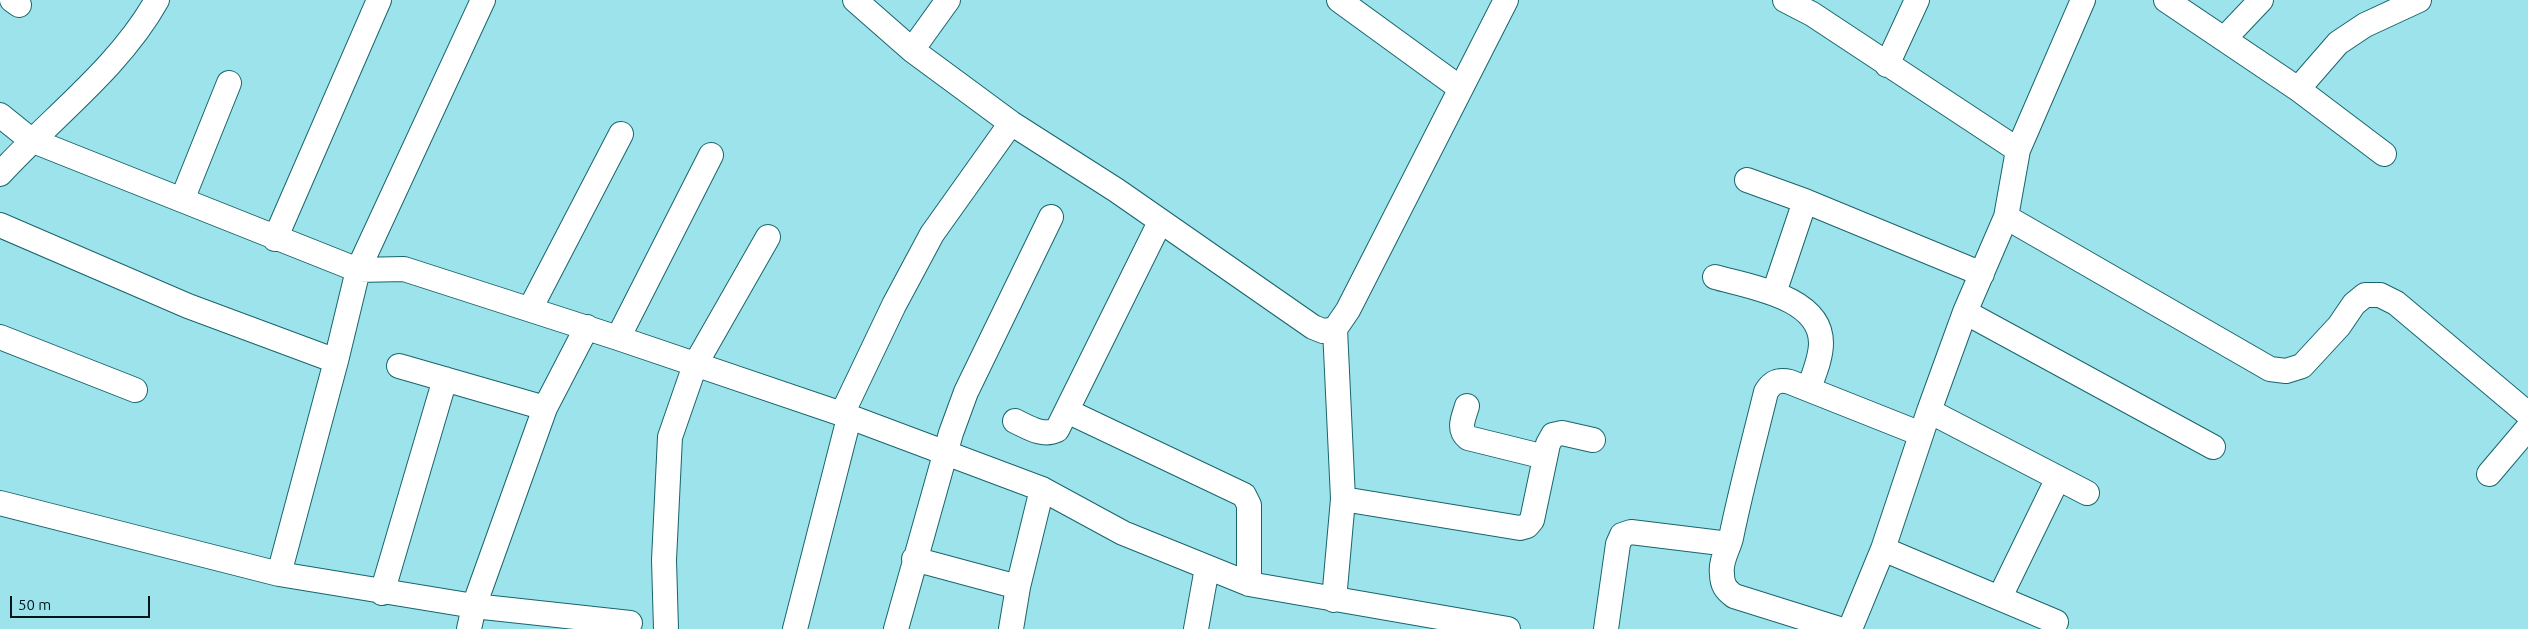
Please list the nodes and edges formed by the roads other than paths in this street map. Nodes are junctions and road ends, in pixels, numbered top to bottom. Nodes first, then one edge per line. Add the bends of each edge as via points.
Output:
1 (157, 0) edge
2 (379, 0) edge
3 (483, 0) edge
4 (855, 0) edge
5 (948, 0) edge
6 (1339, 0) edge
7 (1506, 0) edge
8 (1785, 0) edge
9 (1916, 0) edge
10 (2083, 0) edge
11 (2166, 0) edge
12 (2261, 0) edge
13 (2419, 0) edge
14 (1815, 7) edge
15 (2224, 39) junction
16 (912, 50) junction
17 (1888, 65) junction
18 (229, 83) dead end
19 (1460, 88) junction
20 (2298, 89) junction
21 (0, 115) edge
22 (1011, 123) junction
23 (621, 134) dead end
24 (31, 140) junction
25 (2018, 150) junction
26 (2384, 154) dead end
27 (711, 155) dead end
28 (0, 174) edge
29 (1747, 180) dead end
30 (182, 200) junction
31 (1805, 201) junction
32 (2006, 216) junction
33 (1051, 217) dead end
34 (1160, 222) junction
35 (0, 226) edge
36 (768, 237) dead end
37 (275, 239) junction
38 (358, 270) junction
39 (1982, 274) junction
40 (1715, 277) dead end
41 (1774, 293) junction
42 (530, 309) junction
43 (1965, 312) junction
44 (587, 328) junction
45 (1334, 329) junction
46 (0, 337) edge
47 (618, 338) junction
48 (336, 361) junction
49 (695, 365) junction
50 (399, 366) dead end
51 (445, 379) junction
52 (1809, 388) junction
53 (135, 390) dead end
54 (1467, 406) dead end
55 (545, 408) junction
56 (1067, 411) junction
57 (1929, 411) junction
58 (2528, 414) edge
59 (845, 416) junction
60 (1014, 421) dead end
61 (2528, 428) edge
62 (1921, 434) junction
63 (1593, 440) dead end
64 (2213, 447) dead end
65 (947, 452) junction
66 (1545, 457) junction
67 (2489, 474) dead end
68 (2058, 478) junction
69 (1042, 489) junction
70 (2087, 493) dead end
71 (1343, 499) junction
72 (0, 503) edge
73 (1729, 544) junction
74 (1883, 549) junction
75 (914, 559) junction
76 (1207, 568) junction
77 (279, 574) junction
78 (1249, 584) junction
79 (1018, 587) junction
80 (382, 593) junction
81 (2000, 597) junction
82 (1334, 600) junction
83 (474, 606) junction
84 (2056, 622) dead end
85 (630, 623) dead end
86 (469, 629) edge
87 (666, 629) edge
88 (795, 629) edge
89 (896, 629) edge
90 (1011, 629) edge
91 (1196, 629) edge
92 (1508, 629) edge
93 (1606, 629) edge
94 (1839, 629) edge
95 (1850, 629) edge

1 - 24 street via 115,59
2 - 37 street
3 - 38 street
4 - 16 street
5 - 16 street
6 - 19 street
7 - 19 street
8 - 14 street
9 - 17 street
10 - 25 street
11 - 15 street
12 - 15 street
13 - 20 street via 2366,25 2338,43
14 - 17 street
15 - 20 street
16 - 22 street
17 - 25 street
18 - 30 street
19 - 45 street via 1348,310
20 - 26 street
21 - 24 street
22 - 34 street
22 - 59 street via 932,234 894,305
23 - 42 street
24 - 28 street
24 - 30 street
25 - 32 street
27 - 47 street
29 - 31 street
30 - 37 street
31 - 39 street
31 - 41 street
32 - 39 street
32 - 58 street via 2270,368 2286,371 2302,366 2339,326 2354,304 2366,295 2380,296 2396,303
33 - 65 street via 966,392
34 - 45 street via 1313,327 1323,331
34 - 56 street
35 - 48 street via 188,306
36 - 49 street
37 - 38 street
38 - 42 street via 404,269
38 - 48 street
39 - 43 street
40 - 41 street
41 - 52 street via 1810,313 1819,326 1822,344
42 - 44 street
43 - 57 street
43 - 64 street
44 - 47 street
44 - 55 street
45 - 71 street
46 - 53 street
47 - 49 street
48 - 77 street
49 - 59 street
49 - 87 street via 670,437 664,560
50 - 51 street
51 - 55 street
51 - 80 street
52 - 62 street
52 - 73 street via 1781,380 1771,383 1766,392
54 - 66 street via 1461,428 1468,438
55 - 83 street
56 - 60 street via 1057,430 1050,433
56 - 78 street via 1244,495 1249,505
57 - 62 street
57 - 68 street
59 - 65 street
59 - 88 street
61 - 67 street
62 - 74 street
63 - 66 street via 1553,435
65 - 69 street
65 - 75 street
66 - 71 street via 1532,520 1520,528
68 - 70 street
68 - 81 street
69 - 76 street via 1123,533
69 - 79 street
71 - 82 street
72 - 77 street
73 - 93 street via 1631,532 1622,535
73 - 94 street via 1721,573 1724,588 1734,596
74 - 81 street
74 - 95 street
75 - 79 street
75 - 89 street
76 - 78 street
76 - 91 street
77 - 80 street
78 - 82 street
79 - 90 street
80 - 83 street
81 - 84 street
82 - 92 street
83 - 85 street
83 - 86 street

